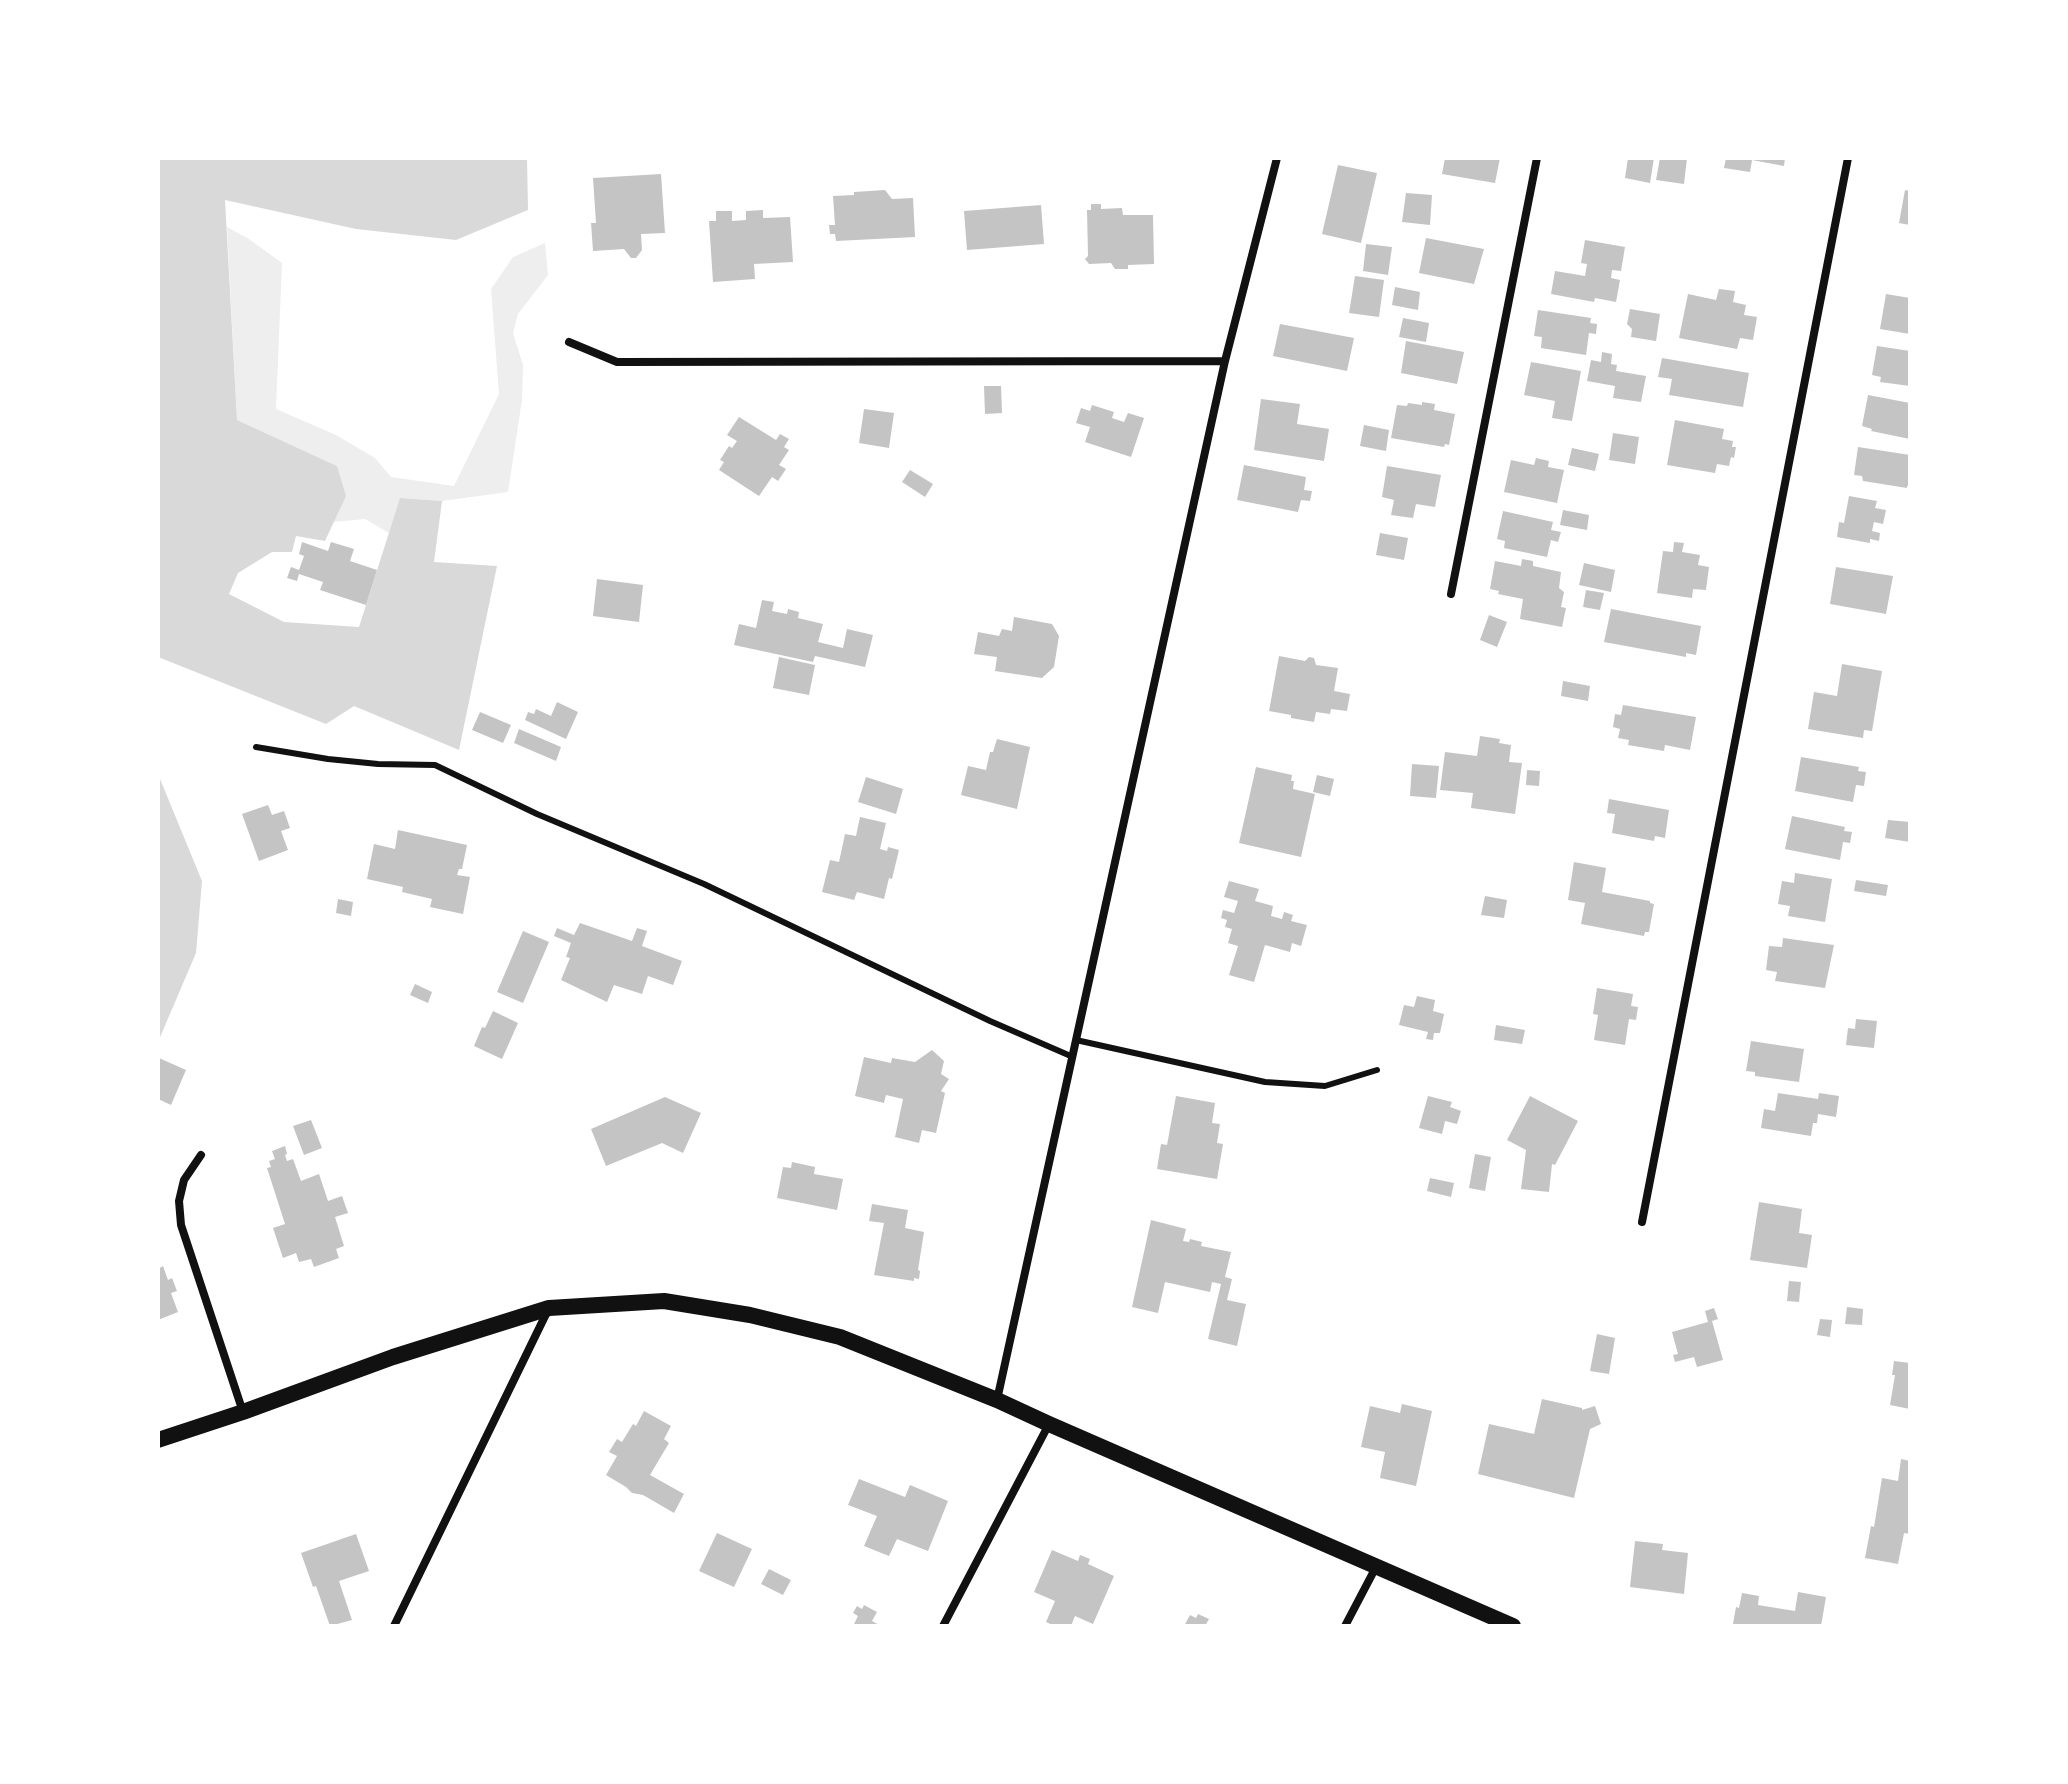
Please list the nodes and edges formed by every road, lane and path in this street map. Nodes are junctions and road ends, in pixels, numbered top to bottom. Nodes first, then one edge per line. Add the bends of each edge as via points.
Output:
1 (1277, 158) edge
2 (1537, 158) edge
3 (1848, 158) edge
4 (569, 342) dead end
5 (1225, 361) junction
6 (1451, 594) dead end
7 (256, 747) dead end
8 (1076, 1040) junction
9 (1073, 1057) junction
10 (1377, 1070) dead end
11 (201, 1155) dead end
12 (1642, 1222) dead end
13 (549, 1308) junction
14 (997, 1400) junction
15 (243, 1412) junction
16 (1049, 1424) junction
17 (158, 1440) edge
18 (1376, 1567) junction
19 (394, 1626) edge
20 (943, 1626) edge
21 (1345, 1626) edge
22 (1513, 1626) edge

1 - 5 street
2 - 6 street
3 - 12 street
4 - 5 street via 617,362
5 - 8 street
7 - 9 lane via 328,759 435,765
8 - 9 street
8 - 10 lane via 1265,1082 1325,1086
9 - 14 street
11 - 15 street via 184,1180 181,1225
13 - 14 main road via 664,1301 750,1315 840,1337
13 - 15 main road
13 - 19 street
14 - 16 main road
15 - 17 main road
16 - 18 main road
16 - 20 street
18 - 21 street
18 - 22 main road

